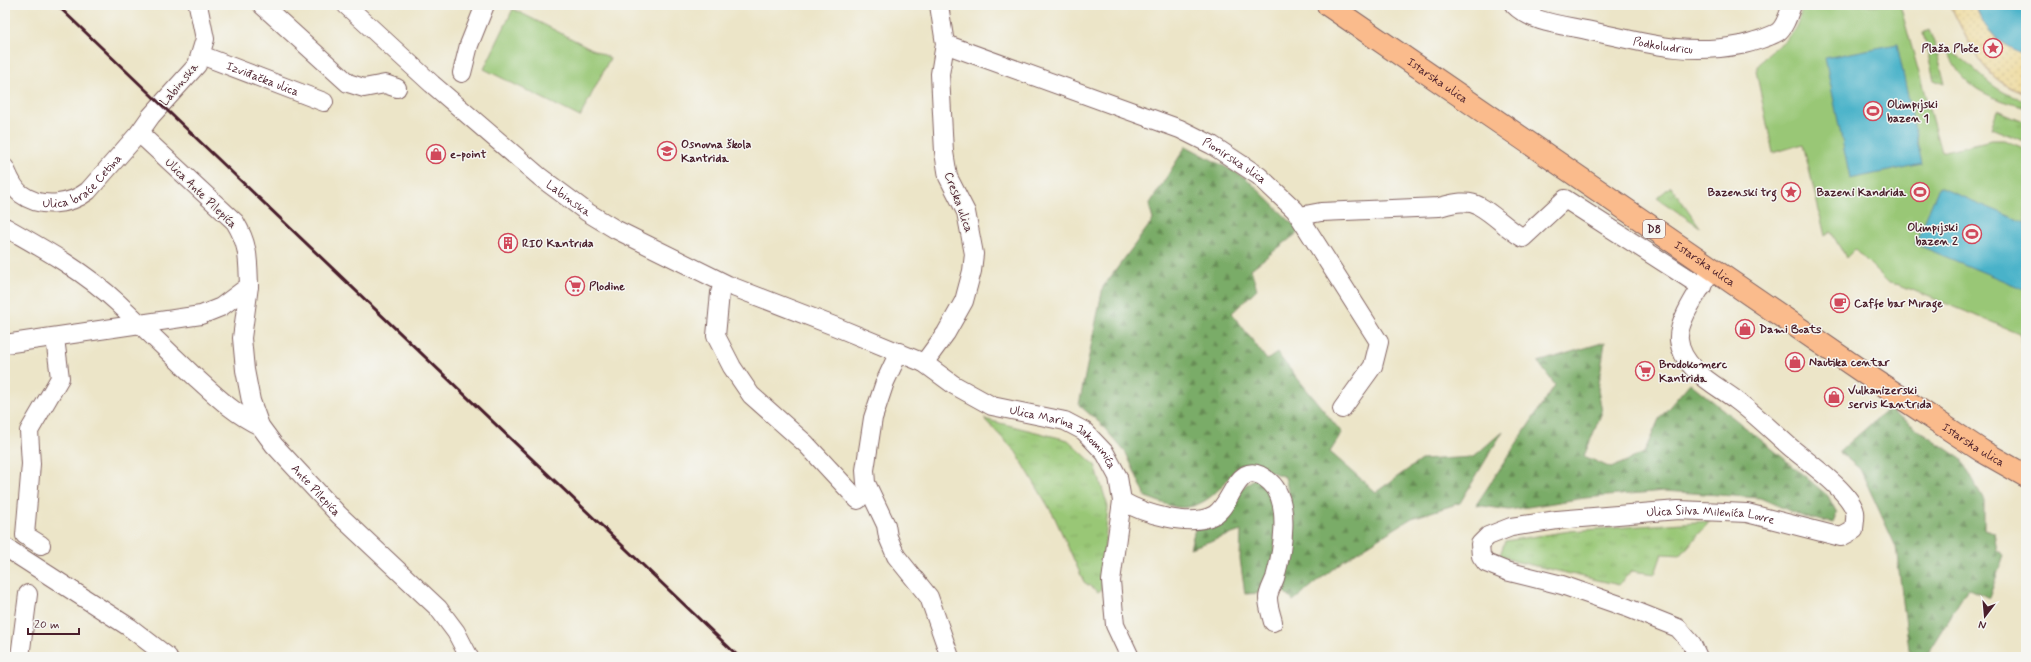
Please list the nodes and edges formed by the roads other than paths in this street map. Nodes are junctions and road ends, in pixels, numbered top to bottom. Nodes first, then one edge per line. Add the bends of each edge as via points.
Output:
1 (198, 5) edge
2 (262, 5) edge
3 (346, 5) edge
4 (485, 5) edge
5 (939, 5) edge
6 (1328, 5) edge
7 (1792, 5) edge
8 (1517, 8) edge
9 (945, 44) junction
10 (201, 55) junction
11 (462, 73) dead end
12 (398, 88) dead end
13 (324, 102) dead end
14 (139, 133) junction
15 (5, 168) edge
16 (1300, 216) junction
17 (5, 227) edge
18 (1707, 278) junction
19 (723, 283) junction
20 (249, 286) junction
21 (139, 324) junction
22 (834, 326) joint
23 (55, 338) junction
24 (5, 344) edge
25 (899, 352) junction
26 (924, 363) junction
27 (1342, 409) dead end
28 (260, 426) junction
29 (2026, 476) edge
30 (858, 500) dead end
31 (1122, 501) junction
32 (42, 545) dead end
33 (5, 547) edge
34 (28, 594) dead end
35 (1273, 622) dead end
36 (20, 657) edge
37 (168, 657) edge
38 (469, 657) edge
39 (950, 657) edge
40 (1130, 657) edge
41 (1698, 657) edge

1 - 10 street, Labinska via 205,39
2 - 12 street via 348,83 364,88 385,84
3 - 19 street, Labinska via 490,135 587,212 619,231
4 - 11 street via 469,45
5 - 9 street, Creska ulica
6 - 18 main road, Istarska ulica / D8
7 - 8 street, Podkoludricu via 1779,31 1751,42 1710,50 1664,48 1542,21
9 - 16 street, Pionirska ulica via 1180,129 1212,145 1259,176
9 - 26 street, Creska ulica via 940,74 944,152 948,177 966,212 974,254 964,301 946,333
10 - 13 street, Izviđačka ulica
10 - 14 street, Labinska via 198,65 151,116
14 - 15 street, Ulica braće Cetina via 88,191 65,203 52,204 32,200 21,194 12,184
14 - 20 street, Ulica Ante Pilepića via 235,222 244,238 248,255
16 - 18 street, Istarska ulica via 1321,212 1439,207 1456,202 1478,205 1523,238 1565,199
16 - 27 street, Pionirska ulica via 1379,342 1372,366
17 - 21 street via 48,251 86,277
18 - 29 main road, Istarska ulica / D8
18 - 41 street, Ulica Silva Milenića Lovre via 1682,324 1679,339 1683,355 1702,375 1737,400 1830,480 1855,512 1854,530 1841,537 1747,513 1678,510 1557,520 1511,527 1488,536 1480,544 1481,556 1486,563 1506,571 1562,585 1678,628 1692,644
19 - 22 street, Labinska
19 - 30 street via 716,336 732,367 751,395 806,444
20 - 21 street via 220,307 201,315
20 - 28 street, Ante Pilepića via 242,338 251,401
21 - 23 street
21 - 28 street via 242,418
22 - 25 street, Ulica Marina Jakominića
23 - 24 street
23 - 32 street via 60,378 29,430 31,464 25,535
25 - 26 street, Ulica Marina Jakominića
25 - 39 street via 885,382 873,418 865,470 866,483 886,525 896,556 929,597
26 - 31 street, Ulica Marina Jakominića via 954,385 992,406 1065,421 1084,431 1105,453 1118,476
28 - 38 street, Ante Pilepića via 274,445 339,515 438,608 456,632
31 - 35 street via 1144,512 1186,521 1200,520 1215,515 1239,480 1248,474 1266,478 1281,498 1282,510 1281,553 1268,597
31 - 40 street, Ulica Marina Jakominića via 1111,581 1115,625
33 - 37 street via 129,627
34 - 36 street

